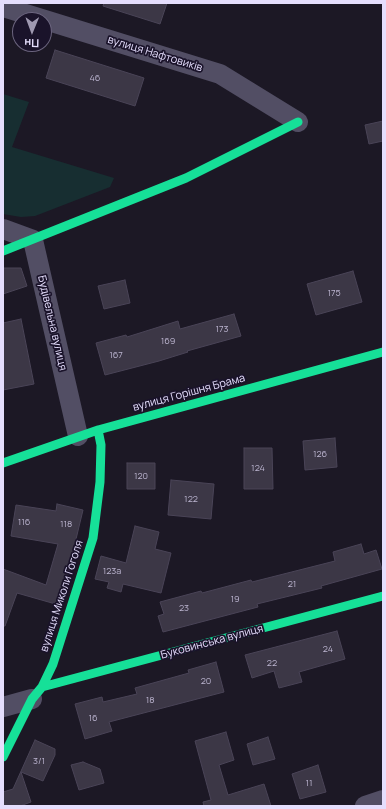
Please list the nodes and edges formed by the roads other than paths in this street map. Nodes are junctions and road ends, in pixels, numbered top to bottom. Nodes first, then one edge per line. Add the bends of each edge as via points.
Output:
1 (3, 7) edge
2 (298, 122) joint
3 (3, 230) edge
4 (33, 240) junction
5 (3, 251) edge
6 (383, 352) edge
7 (98, 430) junction
8 (78, 436) junction
9 (3, 463) edge
10 (383, 596) edge
11 (37, 693) junction
12 (3, 707) edge
13 (3, 757) edge
14 (383, 800) edge
15 (365, 806) edge

1 - 2 street, вулиця Нафтовиків via 220,74
2 - 4 street via 186,178
3 - 4 street
4 - 5 street
4 - 8 street, Будівельна вулиця
6 - 7 street, вулиця Горішня Брама
7 - 8 street, вулиця Горішня Брама
7 - 11 street, вулиця Миколи Гоголя via 100,482 93,538 53,664
8 - 9 street, вулиця Горішня Брама
10 - 11 street, Буковинська вулиця
11 - 12 street, Буковинська вулиця
11 - 13 street, вулиця Миколи Гоголя
14 - 15 street

